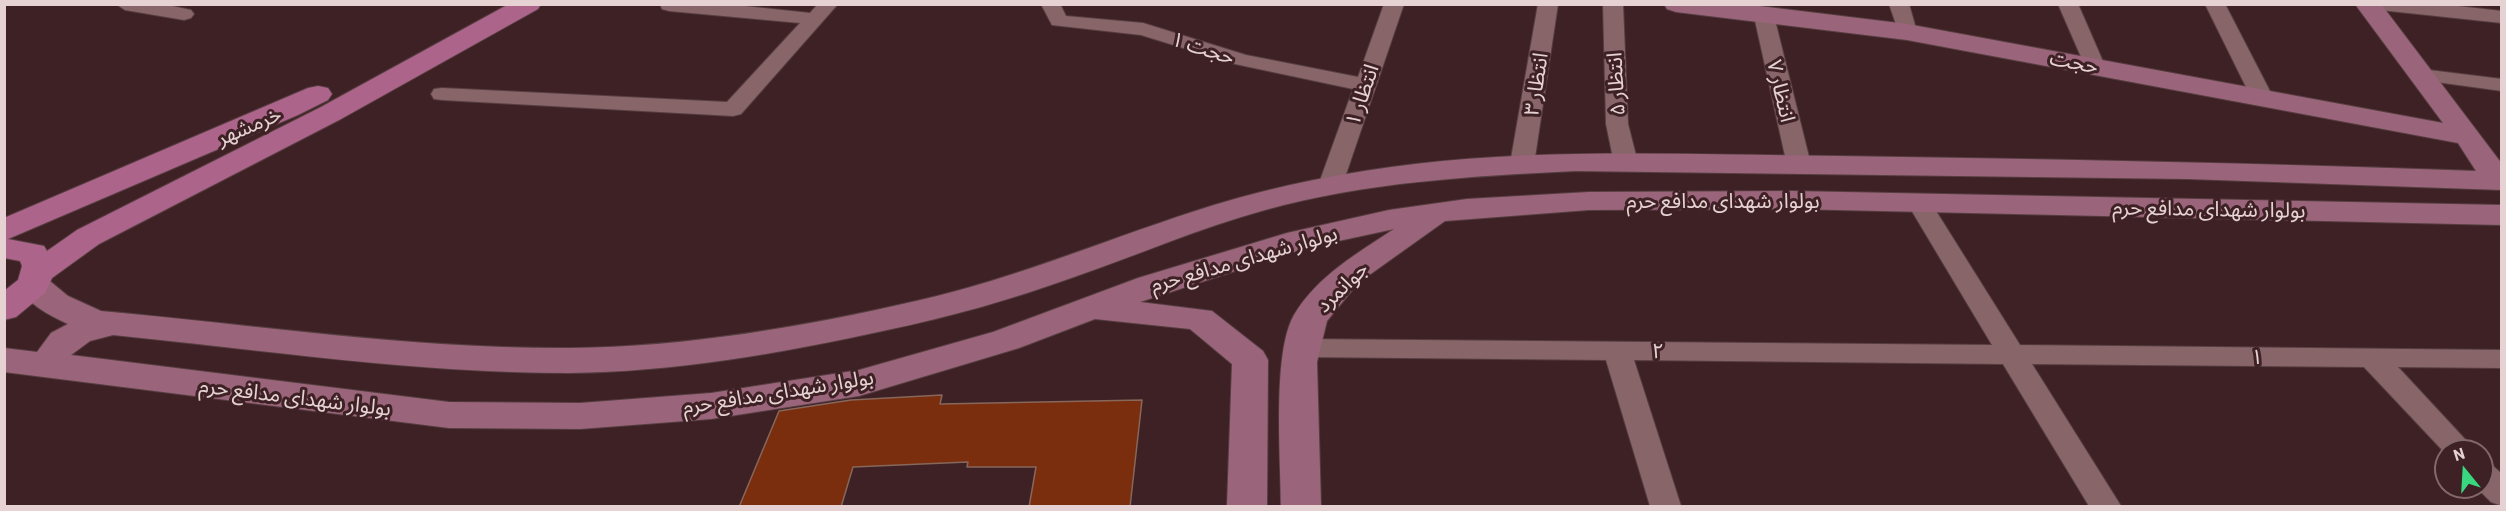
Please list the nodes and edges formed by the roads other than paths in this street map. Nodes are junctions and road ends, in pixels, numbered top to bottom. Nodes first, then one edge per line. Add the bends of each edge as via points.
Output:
1 (125, 4) edge
2 (486, 4) edge
3 (529, 4) edge
4 (1050, 4) edge
5 (1394, 4) edge
6 (1548, 4) edge
7 (1613, 4) edge
8 (1676, 4) edge
9 (1899, 4) edge
10 (2068, 4) edge
11 (2215, 4) edge
12 (2367, 4) edge
13 (2380, 4) edge
14 (669, 5) edge
15 (823, 12) edge
16 (1773, 13) edge
17 (184, 14) dead end
18 (2502, 17) edge
19 (1907, 32) junction
20 (2095, 66) junction
21 (2421, 75) junction
22 (1366, 85) junction
23 (2502, 85) edge
24 (442, 94) dead end
25 (2262, 97) junction
26 (2468, 136) junction
27 (1626, 163) junction
28 (1522, 164) junction
29 (1799, 165) junction
30 (2188, 170) junction
31 (2500, 181) edge
32 (1330, 186) junction
33 (75, 201) junction
34 (1919, 203) junction
35 (2220, 208) junction
36 (1442, 212) junction
37 (130, 215) junction
38 (2502, 215) edge
39 (4, 230) edge
40 (4, 248) edge
41 (34, 279) junction
42 (1090, 308) junction
43 (4, 309) edge
44 (122, 324) junction
45 (1303, 348) junction
46 (1617, 351) junction
47 (2013, 354) junction
48 (2372, 357) junction
49 (2502, 359) edge
50 (4, 360) edge
51 (60, 368) junction
52 (2450, 439) edge
53 (1247, 507) edge
54 (1301, 507) edge
55 (1665, 507) edge
56 (2106, 507) edge

1 - 17 street
2 - 33 main road, خرمشهر via 288,109
3 - 37 main road
4 - 22 street, حجت ۱ via 1059,21 1143,29 1242,60
5 - 22 street, انتظار ۱
6 - 28 street, انتظار ۳
7 - 27 street, انتظار ۵ via 1617,124
8 - 16 main road, حجت
9 - 19 street
10 - 20 street
11 - 25 street
12 - 21 main road
13 - 18 street
14 - 15 street
15 - 24 street via 733,109
16 - 19 main road, حجت
16 - 29 street, انتظار ۷
19 - 20 main road, حجت
20 - 25 main road, حجت
21 - 23 street
21 - 26 main road
22 - 32 street, انتظار ۱
25 - 26 main road, حجت
26 - 31 main road
27 - 28 main road, بولوار شهدای مدافع حرم
27 - 29 main road, بولوار شهدای مدافع حرم
28 - 32 main road, بولوار شهدای مدافع حرم via 1431,171
29 - 30 main road, بولوار شهدای مدافع حرم
30 - 31 main road, بولوار شهدای مدافع حرم
30 - 35 main road
32 - 44 main road, بولوار شهدای مدافع حرم via 1209,218 964,301 796,337 707,350 538,360 337,346
33 - 37 main road via 57,213 46,225 46,231 75,234
33 - 39 main road, خرمشهر
34 - 35 main road, بولوار شهدای مدافع حرم
34 - 36 main road, بولوار شهدای مدافع حرم via 1589,201
34 - 47 street
35 - 38 main road, بولوار شهدای مدافع حرم
36 - 42 main road, بولوار شهدای مدافع حرم via 1298,240 1150,285
36 - 45 main road, جوانمرد via 1346,276 1310,318
37 - 41 main road via 88,237
40 - 41 main road via 32,253 39,266
41 - 43 main road
41 - 44 main road, بولوار شهدای مدافع حرم via 46,298 68,312 99,322
42 - 51 main road, بولوار شهدای مدافع حرم via 1006,340 859,383 711,406 580,416 449,415
42 - 53 main road via 1200,319 1250,360
44 - 51 main road via 96,327 72,336 53,355
45 - 46 street, ۲
45 - 54 main road, جوانمرد via 1299,362
46 - 47 street, ۲
46 - 55 street
47 - 48 street, ۱
47 - 56 street
48 - 49 street, ۱
48 - 52 street
50 - 51 main road, بولوار شهدای مدافع حرم

